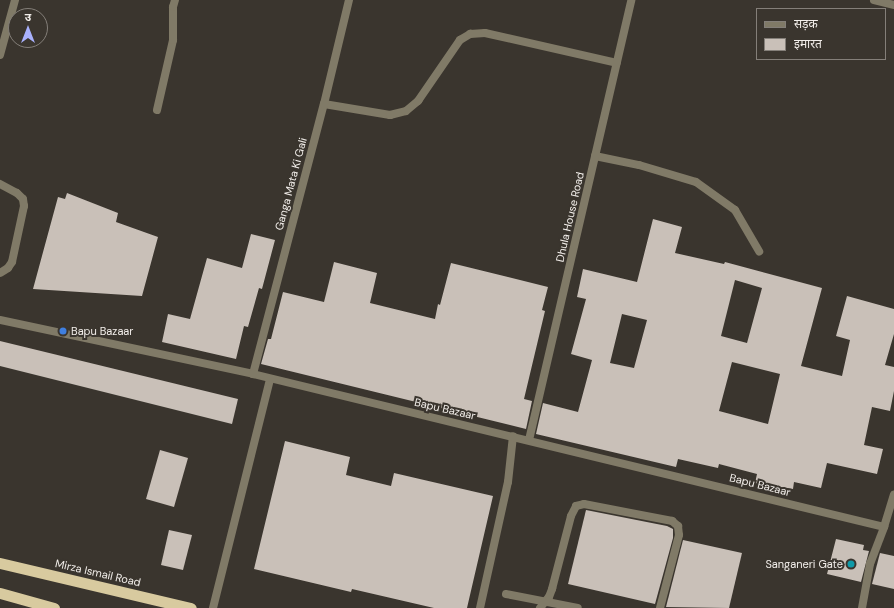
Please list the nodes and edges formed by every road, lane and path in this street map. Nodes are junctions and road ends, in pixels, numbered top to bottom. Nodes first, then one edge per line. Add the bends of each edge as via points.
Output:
1 (15, 0) edge
2 (174, 0) edge
3 (348, 0) edge
4 (631, 0) edge
5 (874, 0) edge
6 (894, 6) edge
7 (0, 55) edge
8 (617, 63) junction
9 (324, 104) junction
10 (157, 110) dead end
11 (595, 156) junction
12 (0, 184) edge
13 (759, 251) dead end
14 (0, 273) edge
15 (0, 320) edge
16 (253, 374) junction
17 (270, 378) junction
18 (513, 436) junction
19 (529, 440) junction
20 (894, 495) edge
21 (884, 527) junction
22 (0, 563) edge
23 (0, 593) edge
24 (506, 594) dead end
25 (542, 605) edge
26 (54, 608) edge
27 (191, 608) edge
28 (213, 608) edge
29 (480, 608) edge
30 (578, 608) edge
31 (660, 608) edge
32 (862, 608) edge

1 - 7 street
2 - 10 street via 173,40
3 - 9 street, Ganga Mata Ki Gali
4 - 8 street, Dhula House Road
5 - 6 street
8 - 9 street via 485,33 470,34 460,40 418,101 406,111 390,115
8 - 11 street, Dhula House Road
9 - 16 street, Ganga Mata Ki Gali
11 - 13 street via 639,164 696,182 735,210
11 - 19 street, Dhula House Road
12 - 14 street via 17,193 23,199 24,206 12,262
15 - 16 street, Bapu Bazaar
16 - 17 street, Bapu Bazaar
17 - 18 street, Bapu Bazaar
17 - 28 street
18 - 19 street, Bapu Bazaar
18 - 29 street via 508,482
19 - 21 street, Bapu Bazaar
20 - 21 street
21 - 32 street via 870,564
22 - 27 highway, Mirza Ismail Road
23 - 26 highway
24 - 25 street
25 - 30 street
25 - 31 street via 552,589 571,516 576,506 584,504 672,521 678,526 679,535

